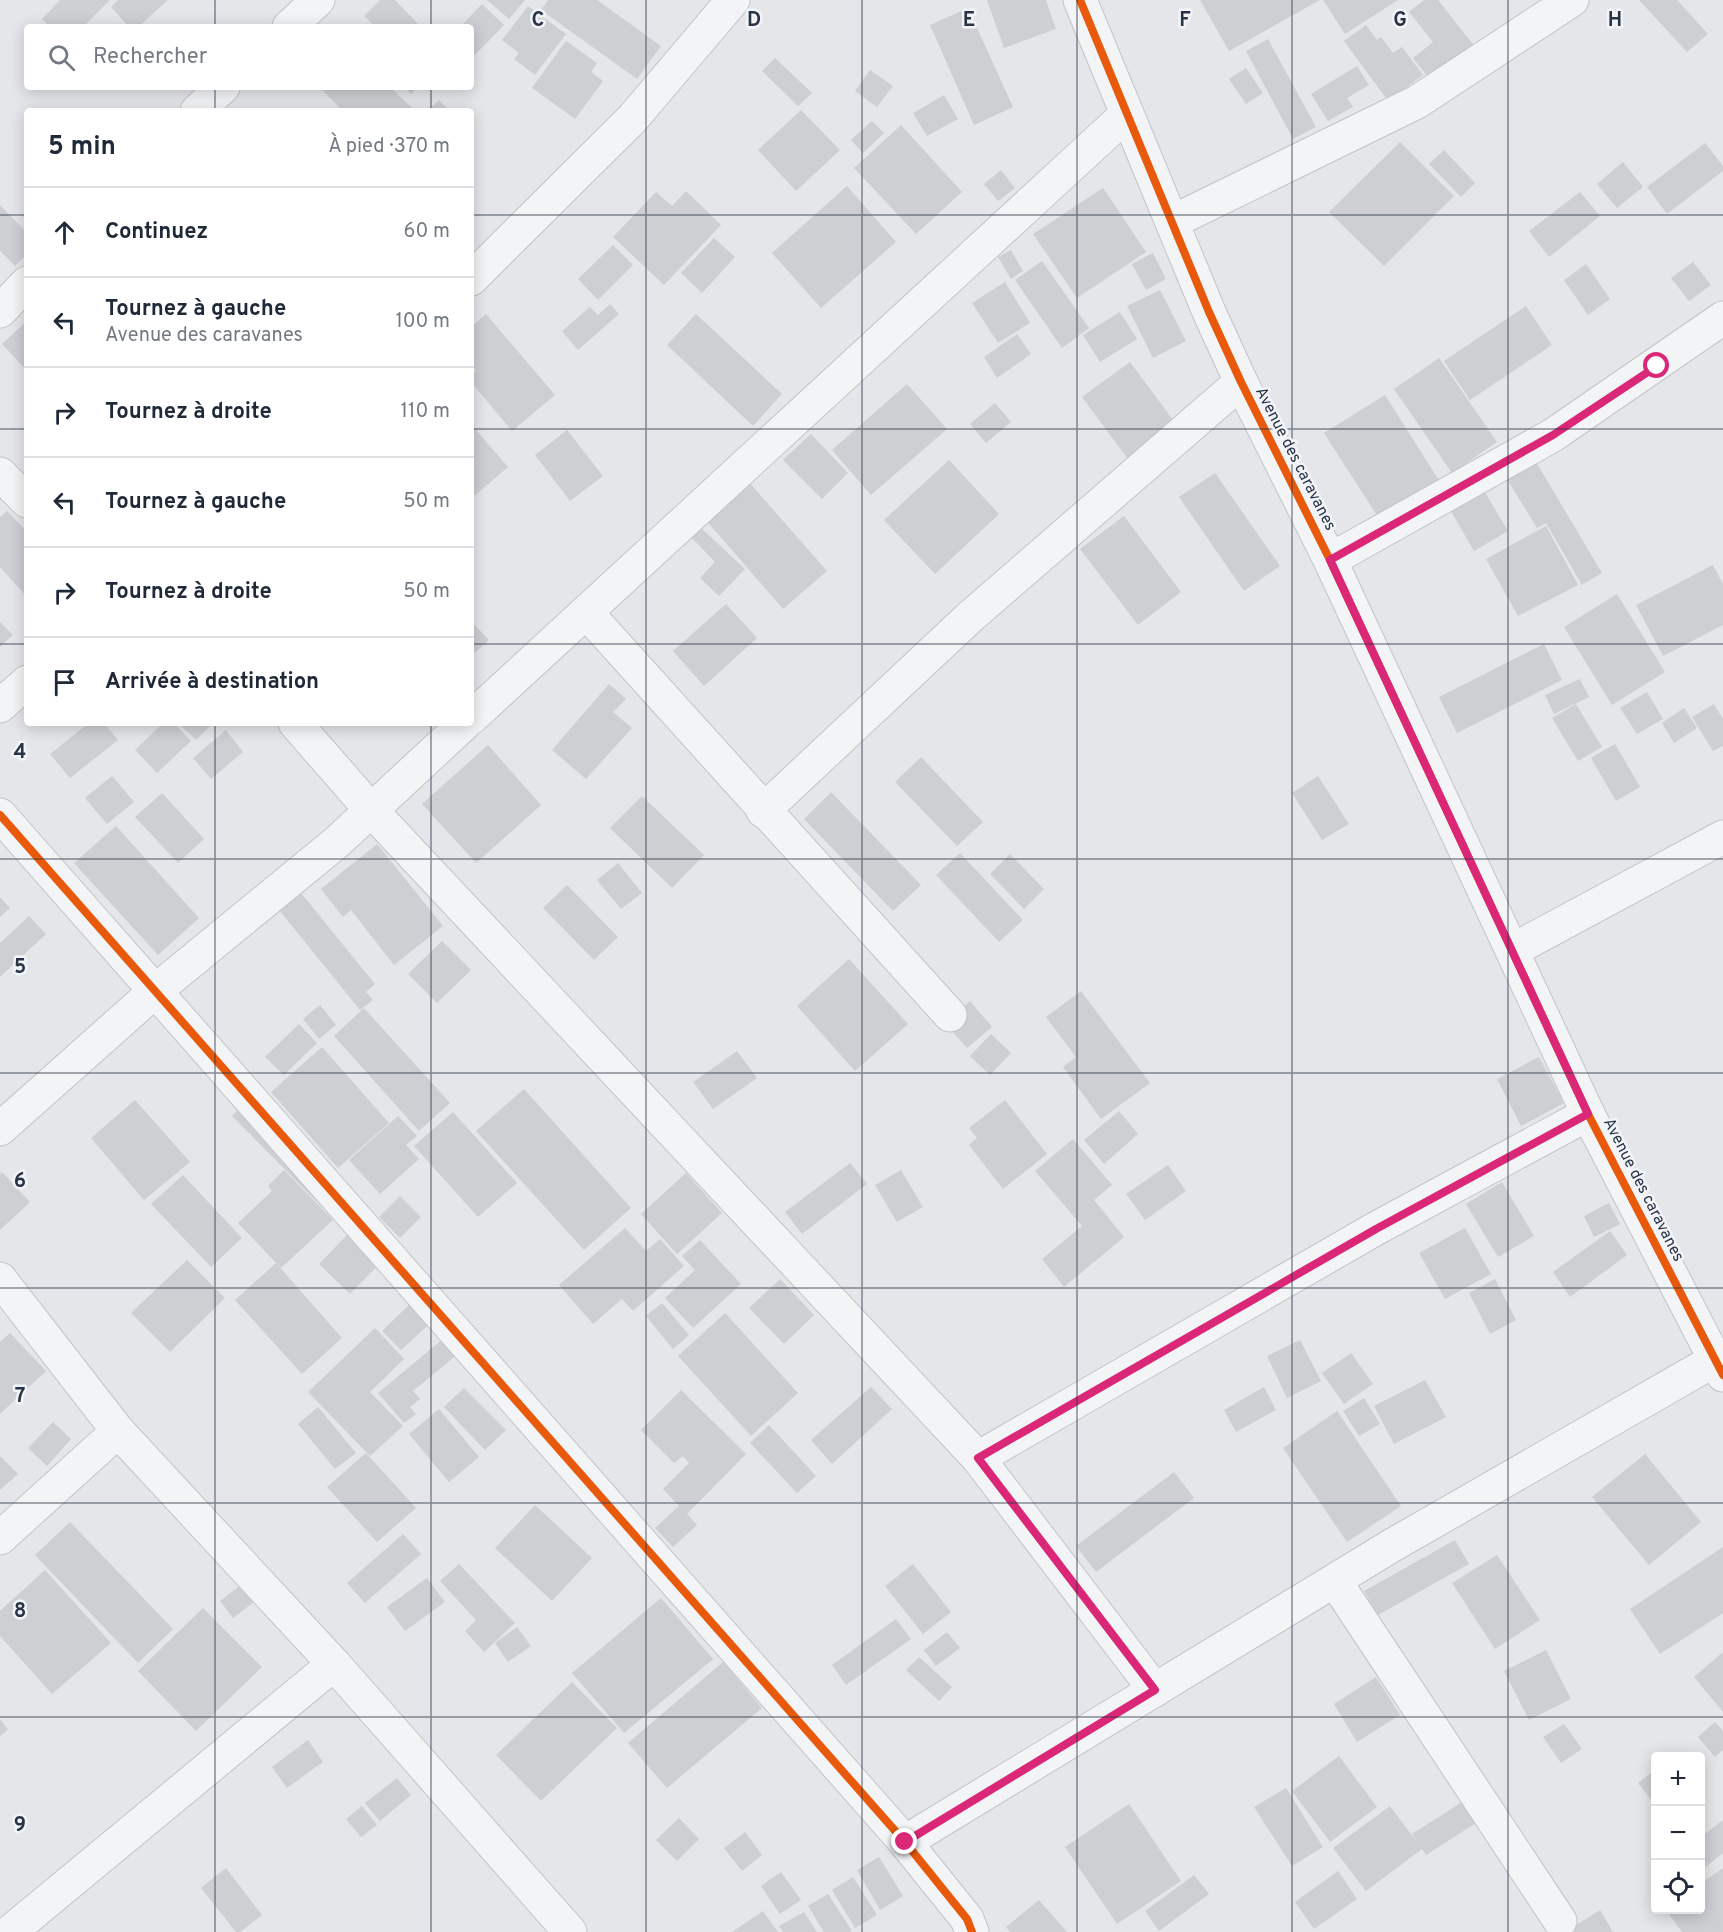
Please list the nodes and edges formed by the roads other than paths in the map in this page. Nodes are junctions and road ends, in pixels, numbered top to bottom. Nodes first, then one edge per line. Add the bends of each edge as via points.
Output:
1 (318, 0) edge
2 (733, 0) edge
3 (1080, 0) edge
4 (1572, 0) edge
5 (292, 24) edge
6 (220, 90) edge
7 (200, 108) edge
8 (1127, 114) junction
9 (1172, 222) junction
10 (474, 276) edge
11 (24, 286) edge
12 (0, 311) edge
13 (1723, 318) edge
14 (1241, 382) junction
15 (0, 474) edge
16 (24, 498) edge
17 (1330, 560) junction
18 (586, 612) junction
19 (24, 685) edge
20 (0, 706) edge
21 (474, 715) edge
22 (297, 726) edge
23 (462, 726) edge
24 (371, 810) junction
25 (763, 812) junction
26 (0, 815) edge
27 (1723, 837) edge
28 (1513, 950) junction
29 (154, 992) junction
30 (950, 1015) dead end
31 (1588, 1114) junction
32 (0, 1129) edge
33 (0, 1279) edge
34 (1719, 1368) edge
35 (118, 1431) junction
36 (978, 1458) junction
37 (0, 1538) edge
38 (1335, 1581) junction
39 (334, 1665) junction
40 (1155, 1690) junction
41 (905, 1842) junction
42 (1560, 1921) dead end
43 (10, 1932) edge
44 (570, 1932) edge
45 (972, 1932) edge

1 - 5 street
2 - 10 street via 633,118
3 - 8 street, Avenue des caravanes
4 - 9 street via 1417,102
6 - 7 street
8 - 9 street, Avenue des caravanes
8 - 18 street
9 - 14 street, Avenue des caravanes
11 - 12 street
13 - 17 street via 1553,435
14 - 17 street, Avenue des caravanes
14 - 25 street via 970,617
15 - 16 street
17 - 28 street, Avenue des caravanes
18 - 21 street
18 - 25 street
19 - 20 street
22 - 24 street
23 - 24 street
24 - 29 street
24 - 36 street
25 - 30 street
26 - 29 street
27 - 28 street
28 - 31 street, Avenue des caravanes
29 - 32 street
29 - 41 street
31 - 34 street, Avenue des caravanes
31 - 36 street via 1376,1229
33 - 35 street
34 - 38 street
35 - 37 street
35 - 39 street
36 - 40 street
38 - 40 street
38 - 42 street
39 - 43 street
39 - 44 street
40 - 41 street
41 - 45 street via 967,1919

